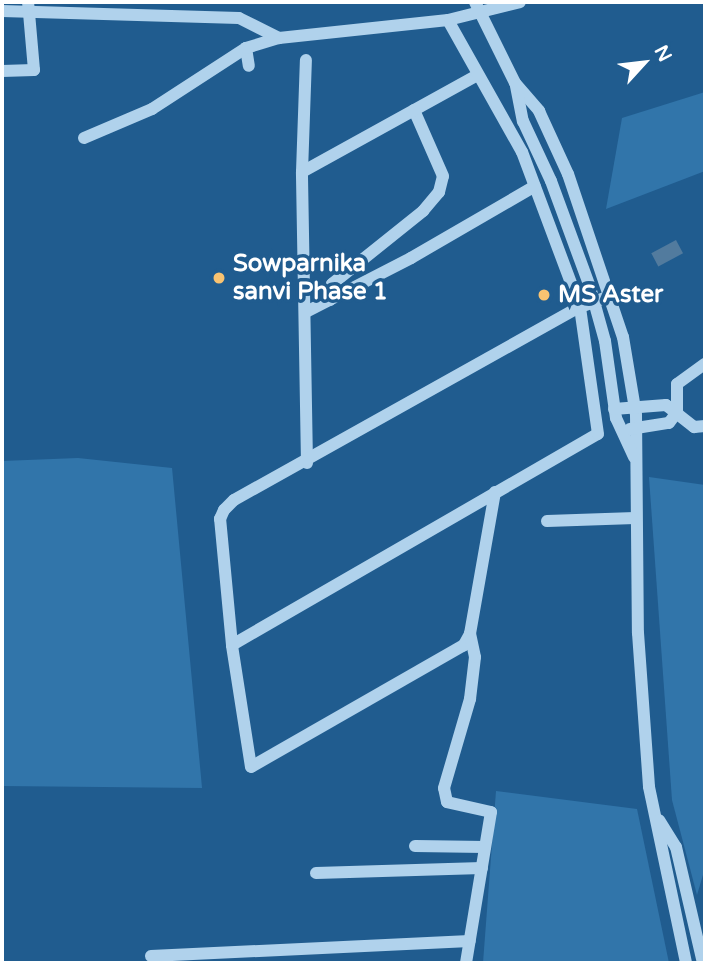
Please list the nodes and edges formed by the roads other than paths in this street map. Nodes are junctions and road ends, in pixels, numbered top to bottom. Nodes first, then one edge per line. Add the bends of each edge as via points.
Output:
1 (520, 2) edge
2 (28, 7) edge
3 (478, 8) edge
4 (2, 11) edge
5 (448, 20) junction
6 (279, 38) junction
7 (246, 48) junction
8 (306, 60) dead end
9 (249, 66) dead end
10 (2, 71) edge
11 (476, 76) junction
12 (515, 82) junction
13 (414, 110) junction
14 (84, 138) dead end
15 (302, 172) junction
16 (535, 186) junction
17 (611, 296) junction
18 (330, 300) junction
19 (593, 300) junction
20 (580, 307) junction
21 (306, 312) junction
22 (705, 364) edge
23 (635, 407) junction
24 (614, 409) junction
25 (677, 412) junction
26 (705, 426) edge
27 (635, 428) junction
28 (619, 429) junction
29 (634, 457) junction
30 (307, 463) junction
31 (495, 492) junction
32 (635, 518) junction
33 (547, 521) dead end
34 (470, 634) junction
35 (232, 645) junction
36 (655, 813) junction
37 (415, 846) dead end
38 (485, 847) junction
39 (482, 868) junction
40 (316, 873) dead end
41 (470, 941) junction
42 (151, 956) dead end
43 (466, 963) edge
44 (686, 963) edge
45 (703, 963) edge

1 - 3 street
2 - 4 street
2 - 6 street via 239,18
2 - 10 street via 34,70
3 - 5 street
3 - 12 street
5 - 6 street
5 - 11 street
6 - 7 street
7 - 9 street
7 - 14 street via 152,109
8 - 15 street
11 - 13 street
11 - 16 street via 522,152
12 - 17 street via 539,111 568,174
12 - 19 street via 523,121 551,181
13 - 15 street
13 - 18 street via 443,176 439,192 423,211 332,284
15 - 21 street
16 - 18 street
16 - 20 street
17 - 19 street
17 - 23 street
18 - 21 street
19 - 20 street
19 - 24 street
20 - 30 street
20 - 31 street via 598,434
21 - 30 street
22 - 25 street via 677,384
23 - 24 street
23 - 25 street via 666,405
23 - 27 street
24 - 28 street
25 - 26 street via 694,427
25 - 27 street via 669,423
27 - 28 street
27 - 29 street
28 - 29 street
29 - 32 street
30 - 35 street via 234,500 220,519
31 - 34 street
31 - 35 street
32 - 33 street
32 - 36 street via 638,633 649,787
34 - 35 street via 457,650 251,767
34 - 38 street via 475,657 470,699 444,788 447,802 491,812
36 - 44 street
36 - 45 street via 676,848
37 - 38 street
38 - 39 street
39 - 40 street
39 - 41 street
41 - 42 street
41 - 43 street

